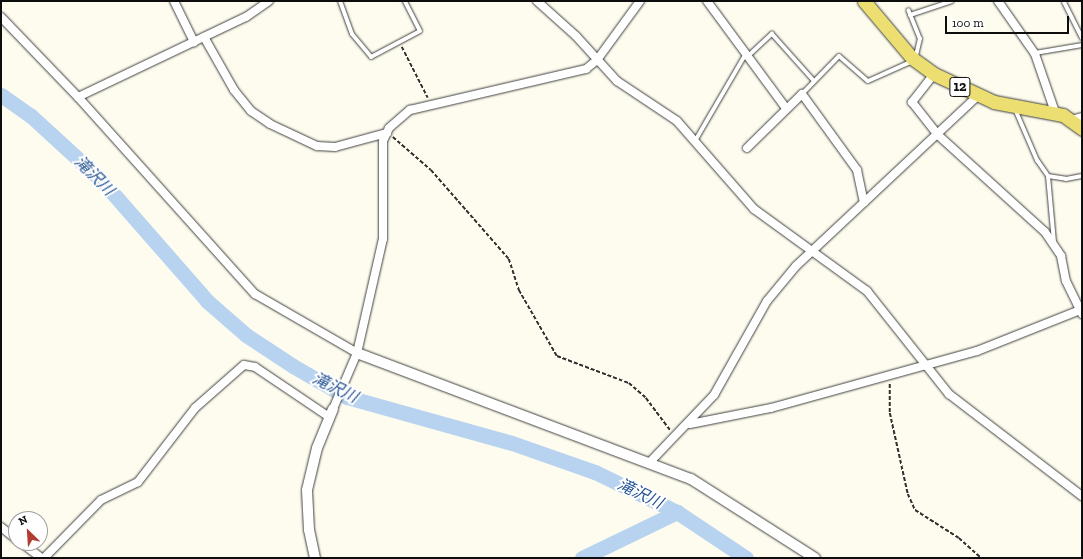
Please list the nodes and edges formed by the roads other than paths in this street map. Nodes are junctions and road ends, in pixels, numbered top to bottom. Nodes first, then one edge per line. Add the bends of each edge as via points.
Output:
1 (174, 1) edge
2 (269, 1) edge
3 (340, 1) edge
4 (405, 1) edge
5 (537, 1) edge
6 (640, 1) edge
7 (708, 1) edge
8 (864, 1) edge
9 (952, 1) edge
10 (998, 1) edge
11 (1064, 2) edge
12 (1, 18) edge
13 (204, 37) junction
14 (1082, 38) edge
15 (194, 42) junction
16 (1082, 45) edge
17 (1035, 54) junction
18 (746, 56) junction
19 (597, 60) junction
20 (915, 60) junction
21 (934, 74) junction
22 (814, 81) junction
23 (802, 94) junction
24 (78, 96) junction
25 (980, 96) junction
26 (1014, 106) junction
27 (786, 108) junction
28 (1055, 112) junction
29 (1077, 119) edge
30 (1082, 128) edge
31 (387, 133) junction
32 (938, 135) junction
33 (695, 141) junction
34 (747, 148) dead end
35 (1048, 176) junction
36 (1081, 179) edge
37 (864, 202) junction
38 (1055, 245) junction
39 (812, 250) junction
40 (1081, 311) edge
41 (357, 353) junction
42 (925, 365) junction
43 (331, 413) junction
44 (690, 424) junction
45 (650, 462) junction
46 (1082, 496) edge
47 (33, 551) edge
48 (42, 558) edge
49 (315, 558) edge
50 (815, 558) edge

1 - 15 street
2 - 13 street via 246,17
3 - 4 lane via 352,34 371,57 420,30
5 - 19 street
6 - 19 street
7 - 18 street
8 - 20 main road, 12
9 - 20 lane via 909,12 920,39
10 - 17 street
11 - 14 lane
12 - 24 street
13 - 15 street
13 - 31 street via 234,90 251,110 270,124 317,146 335,147
15 - 24 street
16 - 17 lane
17 - 28 street
18 - 22 lane via 772,34
18 - 27 street
18 - 33 lane
19 - 31 street via 574,74 410,110
19 - 33 street via 617,81 665,110
20 - 21 main road, 12
20 - 22 lane via 868,81 839,56
21 - 25 main road, 12
21 - 32 street via 912,102
22 - 23 lane
23 - 27 street
23 - 37 street via 857,170
24 - 41 street via 255,294 317,333
25 - 26 main road, 12
25 - 32 street
26 - 28 main road, 12
26 - 35 lane via 1037,160
27 - 34 street
28 - 29 main road, 12
29 - 30 main road, 12
31 - 41 street via 384,141 383,239
32 - 37 street
32 - 38 street via 1021,207
33 - 39 street via 741,196
35 - 36 lane
35 - 38 lane
37 - 39 street
38 - 40 street
39 - 42 street via 867,291
39 - 44 street via 767,301 714,394
40 - 42 street via 1014,339
41 - 43 street
41 - 45 street
42 - 44 street via 771,408
42 - 46 street via 949,394
43 - 48 street via 255,367 244,365 195,408 138,482 101,500
43 - 49 street via 317,448 307,490 308,530
44 - 45 street
45 - 50 street via 691,479
47 - 48 street

